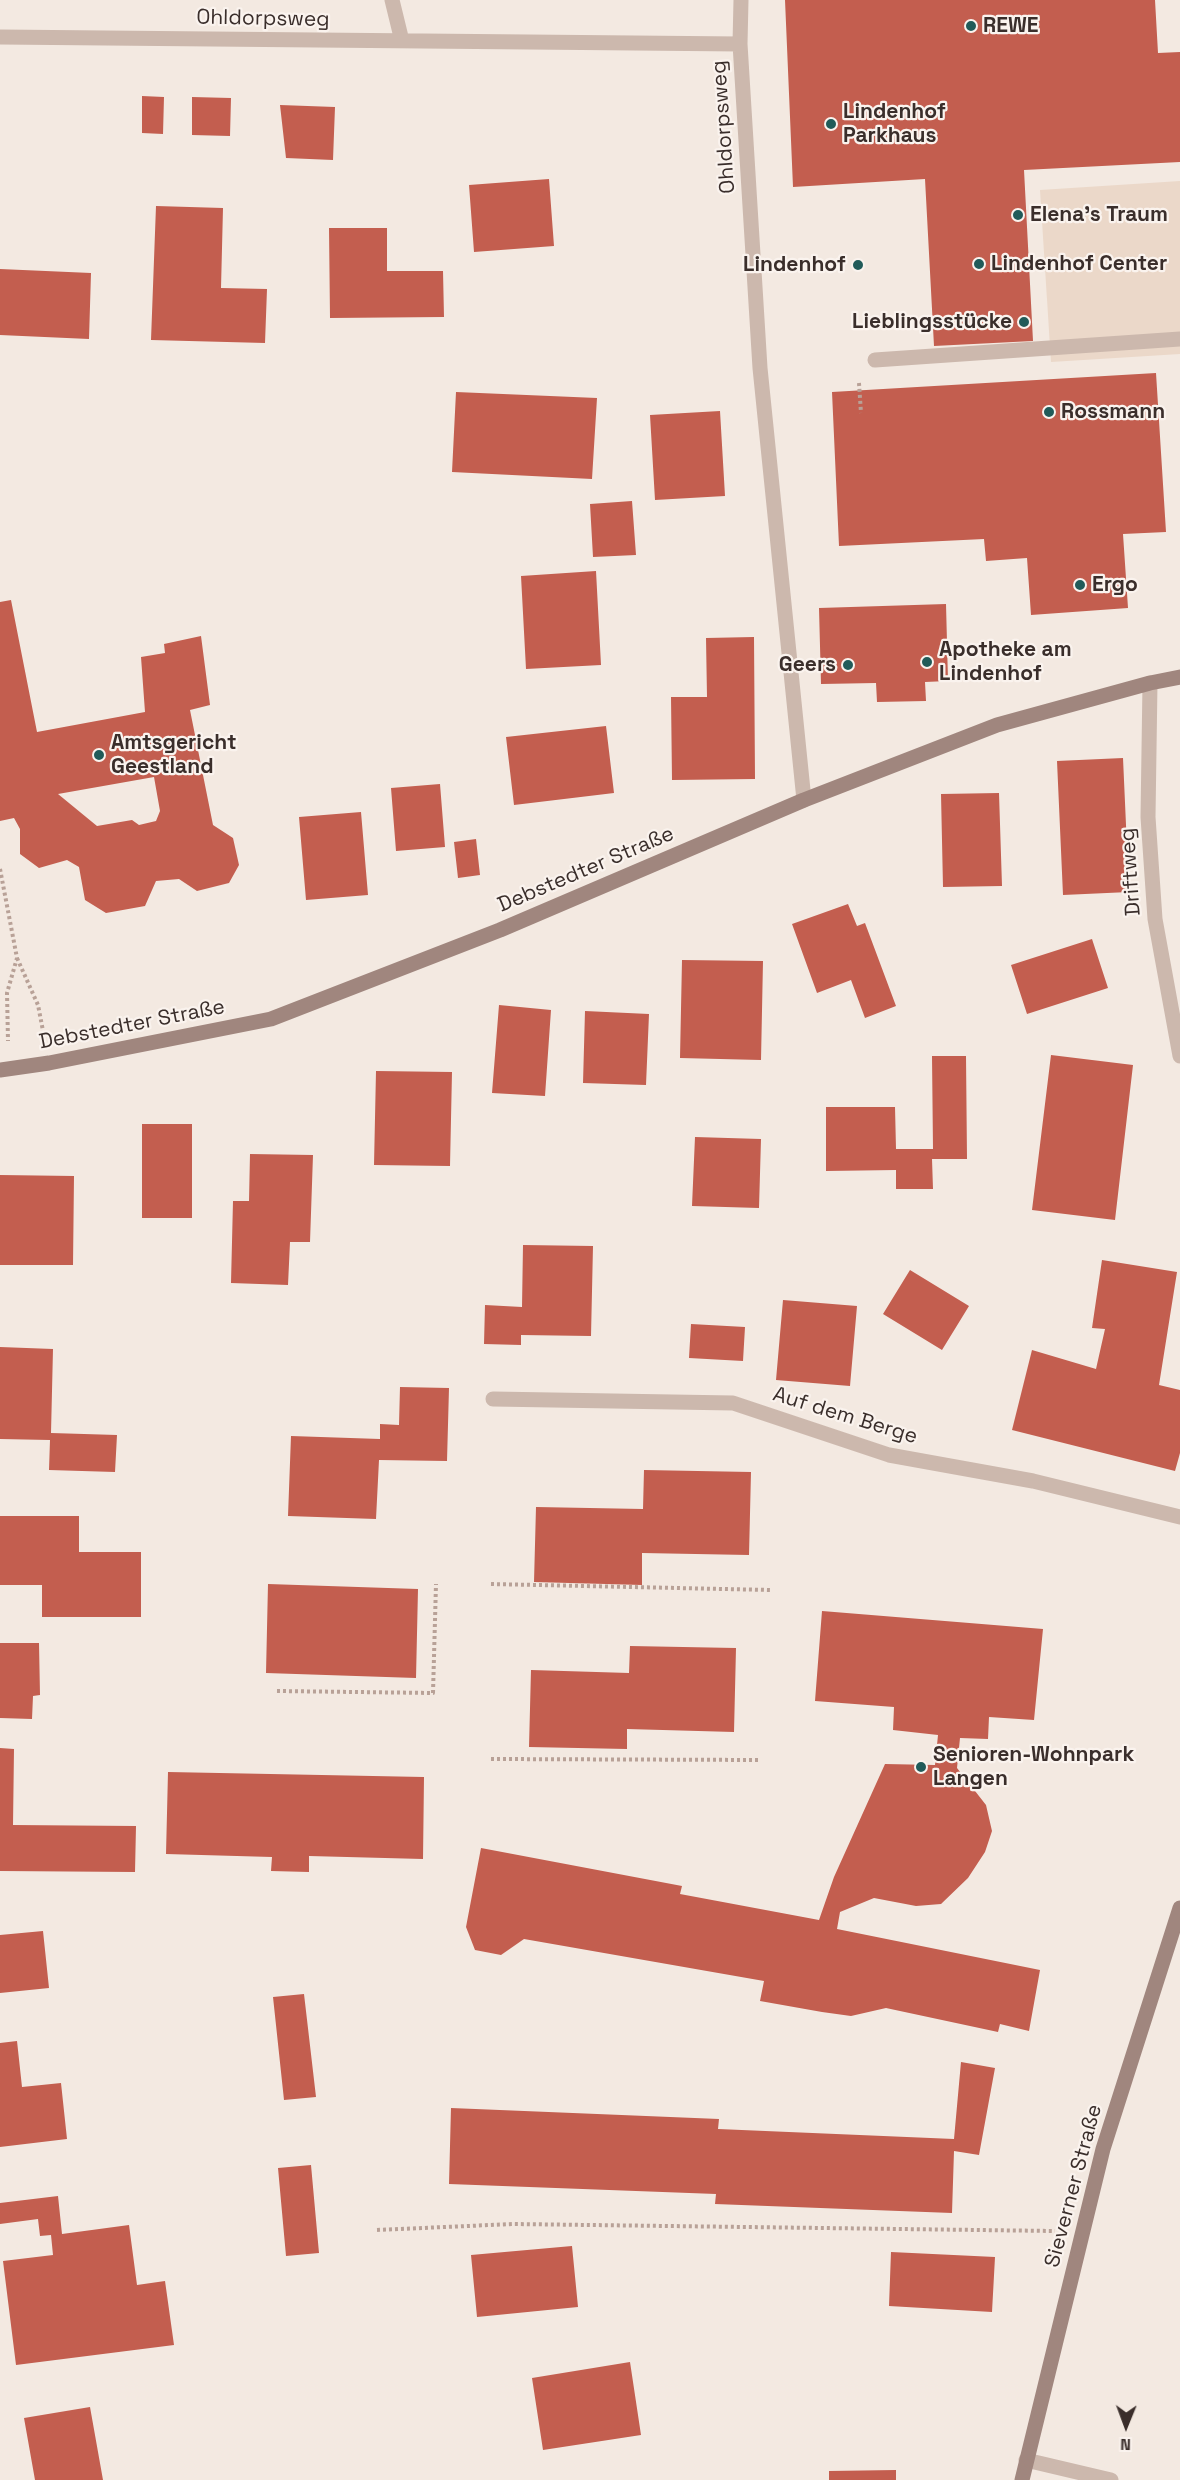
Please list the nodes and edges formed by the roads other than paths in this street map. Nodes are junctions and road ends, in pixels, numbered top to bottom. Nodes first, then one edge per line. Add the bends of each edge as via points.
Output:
1 (392, 0) edge
2 (741, 0) edge
3 (0, 37) edge
4 (402, 41) junction
5 (740, 44) junction
6 (1180, 339) edge
7 (875, 360) dead end
8 (1180, 677) edge
9 (1150, 683) junction
10 (804, 800) junction
11 (1180, 1056) edge
12 (6, 1069) edge
13 (493, 1399) dead end
14 (1180, 1517) edge
15 (1180, 1908) edge
16 (1026, 2460) junction
17 (1022, 2480) edge
18 (1111, 2480) edge

1 - 4 street
2 - 5 street
3 - 4 street, Ohldorpsweg
4 - 5 street, Ohldorpsweg
5 - 10 street, Ohldorpsweg via 760,368
6 - 7 street
8 - 9 main road, Debstedter Straße
9 - 10 main road, Debstedter Straße via 997,725
9 - 11 street, Driftweg via 1148,817 1155,919
10 - 12 main road, Debstedter Straße via 500,930 271,1019
13 - 14 street, Auf dem Berge via 733,1403 889,1455 1033,1481
15 - 16 main road, Sieverner Straße via 1103,2149
16 - 17 main road, Sieverner Straße
16 - 18 street

